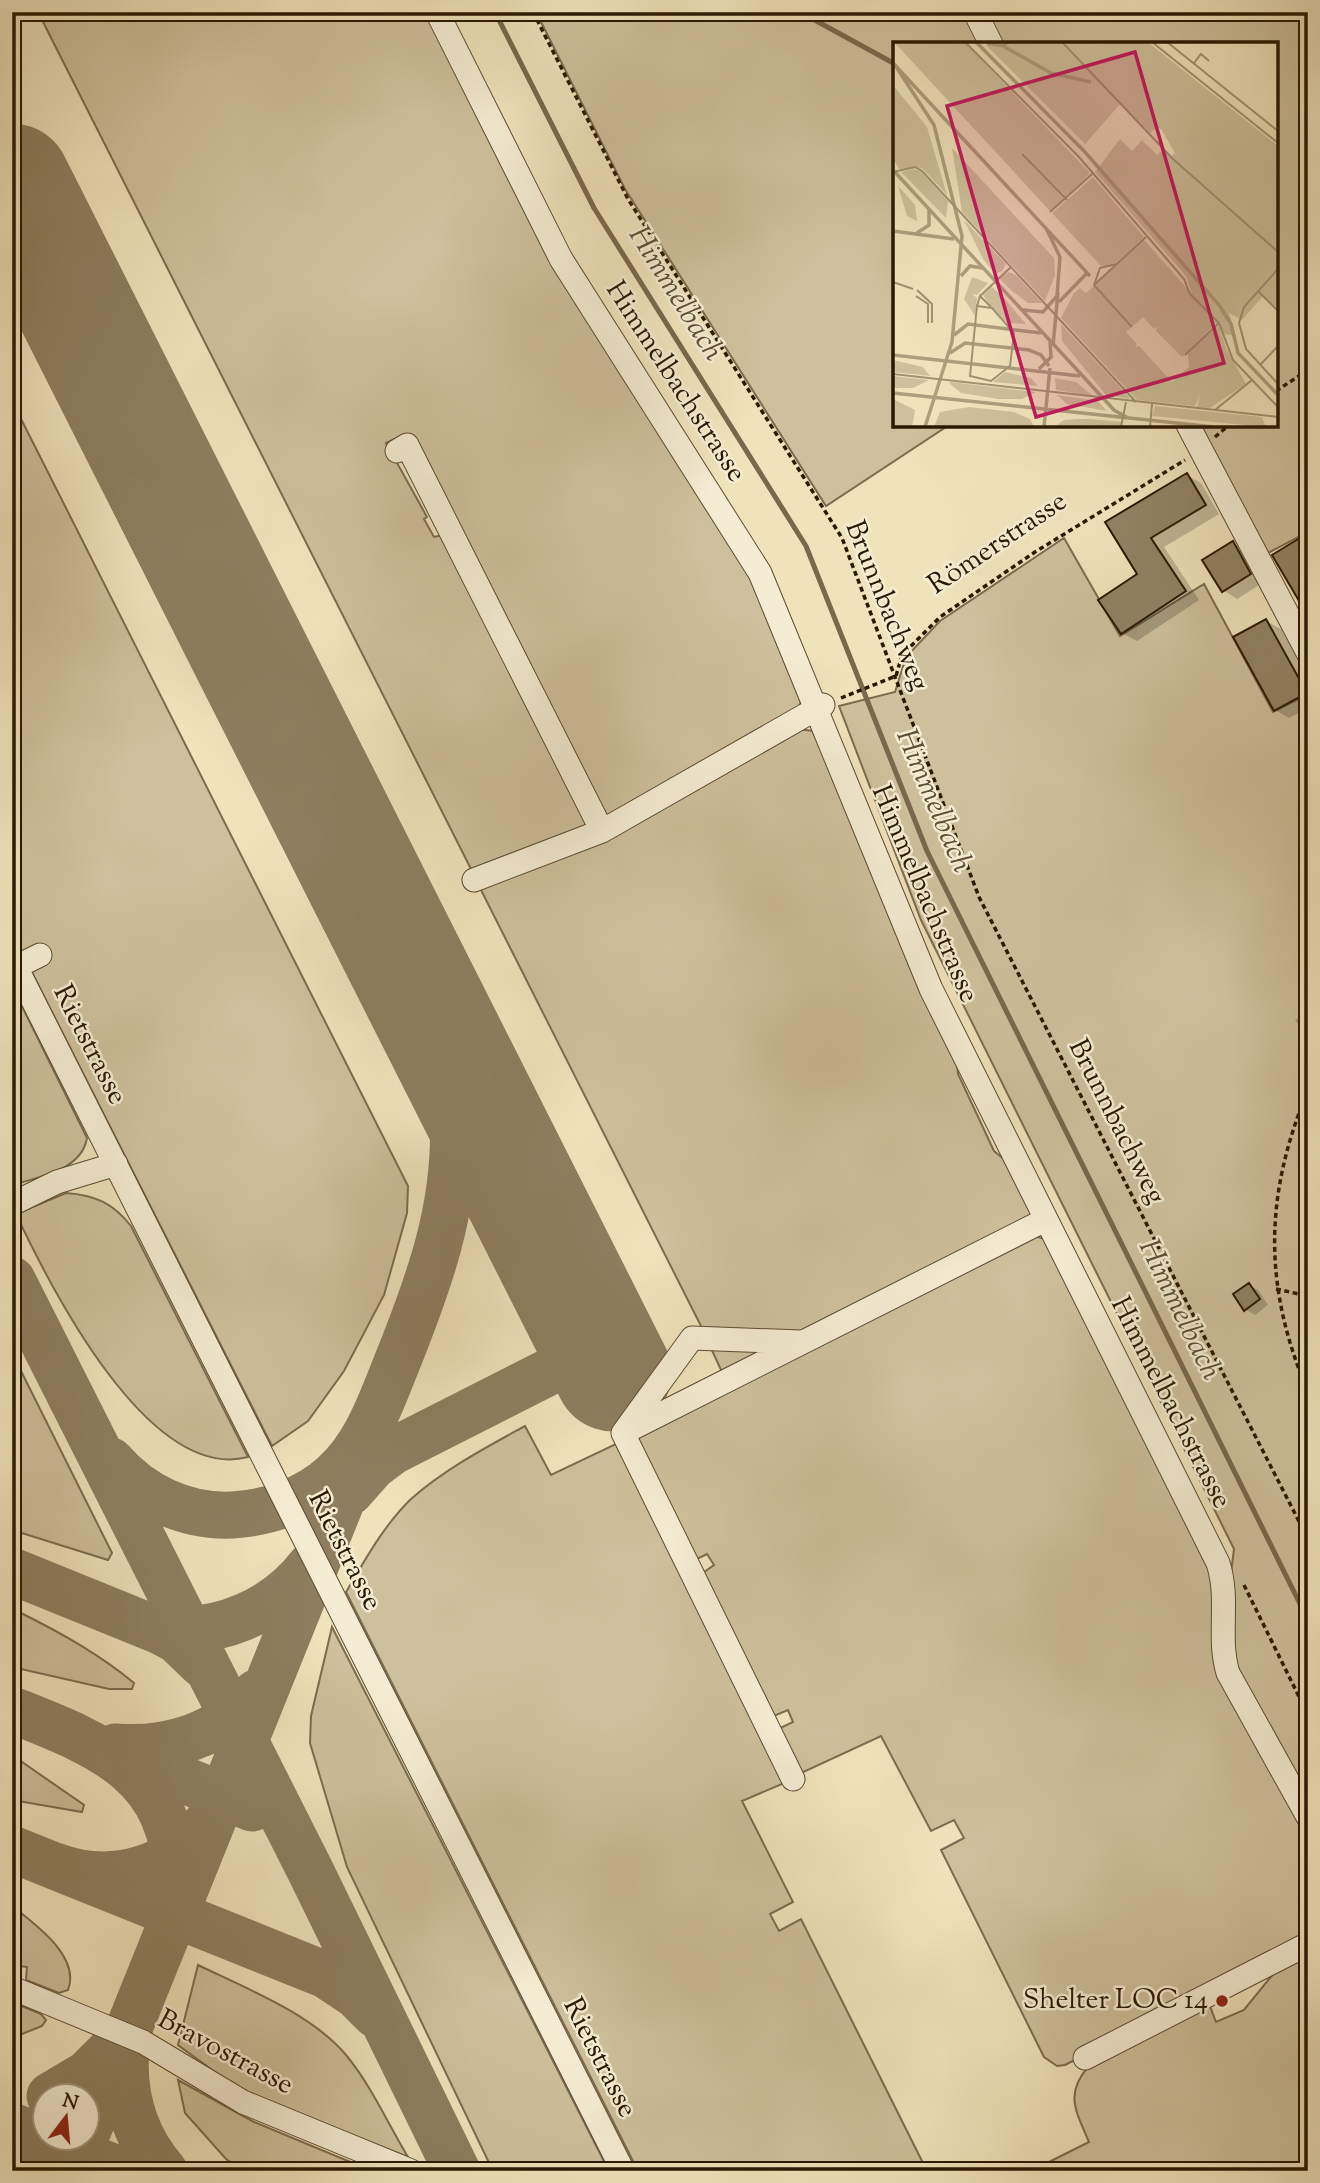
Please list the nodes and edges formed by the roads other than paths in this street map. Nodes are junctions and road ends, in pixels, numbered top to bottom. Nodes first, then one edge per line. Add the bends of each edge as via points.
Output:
1 (437, 12) edge
2 (975, 12) edge
3 (990, 42) edge
4 (1189, 427) edge
5 (397, 450) dead end
6 (1308, 653) edge
7 (827, 704) junction
8 (602, 831) junction
9 (474, 880) dead end
10 (40, 956) dead end
11 (14, 963) edge
12 (116, 1164) junction
13 (12, 1204) edge
14 (1045, 1220) junction
15 (800, 1342) junction
16 (623, 1433) junction
17 (793, 1779) dead end
18 (1308, 1817) edge
19 (1308, 1944) edge
20 (12, 1988) edge
21 (1085, 2057) dead end
22 (411, 2171) edge
23 (623, 2171) edge

1 - 7 street, Himmelbachstrasse via 561,259 760,573
2 - 3 street
4 - 6 street
5 - 8 street via 407,445 437,518
7 - 8 street
7 - 14 street, Himmelbachstrasse via 905,931
8 - 9 street
10 - 11 street
11 - 12 street, Rietstrasse
12 - 13 street via 57,1182
12 - 23 street, Rietstrasse
14 - 15 street
14 - 18 street, Himmelbachstrasse via 1218,1563 1224,1587 1223,1647 1228,1673
15 - 16 street
15 - 16 street via 692,1338
16 - 17 street
19 - 21 street
20 - 22 street, Bravostrasse via 143,2042 243,2102

